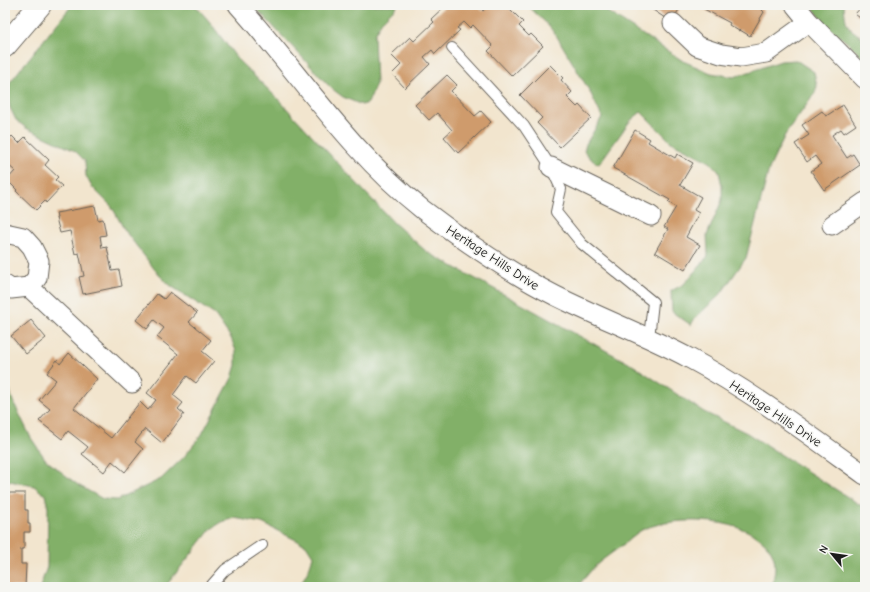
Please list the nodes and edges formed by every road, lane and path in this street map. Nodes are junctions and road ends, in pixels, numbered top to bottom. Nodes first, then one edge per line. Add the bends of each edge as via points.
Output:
1 (40, 5) edge
2 (238, 5) edge
3 (795, 5) edge
4 (809, 22) junction
5 (673, 24) dead end
6 (5, 46) edge
7 (452, 48) dead end
8 (865, 79) edge
9 (551, 167) junction
10 (865, 202) edge
11 (651, 216) dead end
12 (832, 225) dead end
13 (5, 233) edge
14 (5, 286) edge
15 (28, 288) junction
16 (649, 338) junction
17 (132, 383) dead end
18 (865, 475) edge
19 (262, 545) dead end
20 (210, 587) edge

1 - 6 street
2 - 16 street, Heritage Hills Drive via 346,134 381,172 420,207 509,270 555,296
3 - 4 street
4 - 5 street via 766,53 741,57 720,54 697,46
4 - 8 street
7 - 9 lane via 524,126
9 - 11 street
9 - 16 lane via 561,189 556,212 582,244 653,302
10 - 12 street
13 - 15 street via 23,237 39,261 37,278
14 - 15 street via 11,289
15 - 17 street
16 - 18 street, Heritage Hills Drive via 728,380
19 - 20 lane via 225,570

